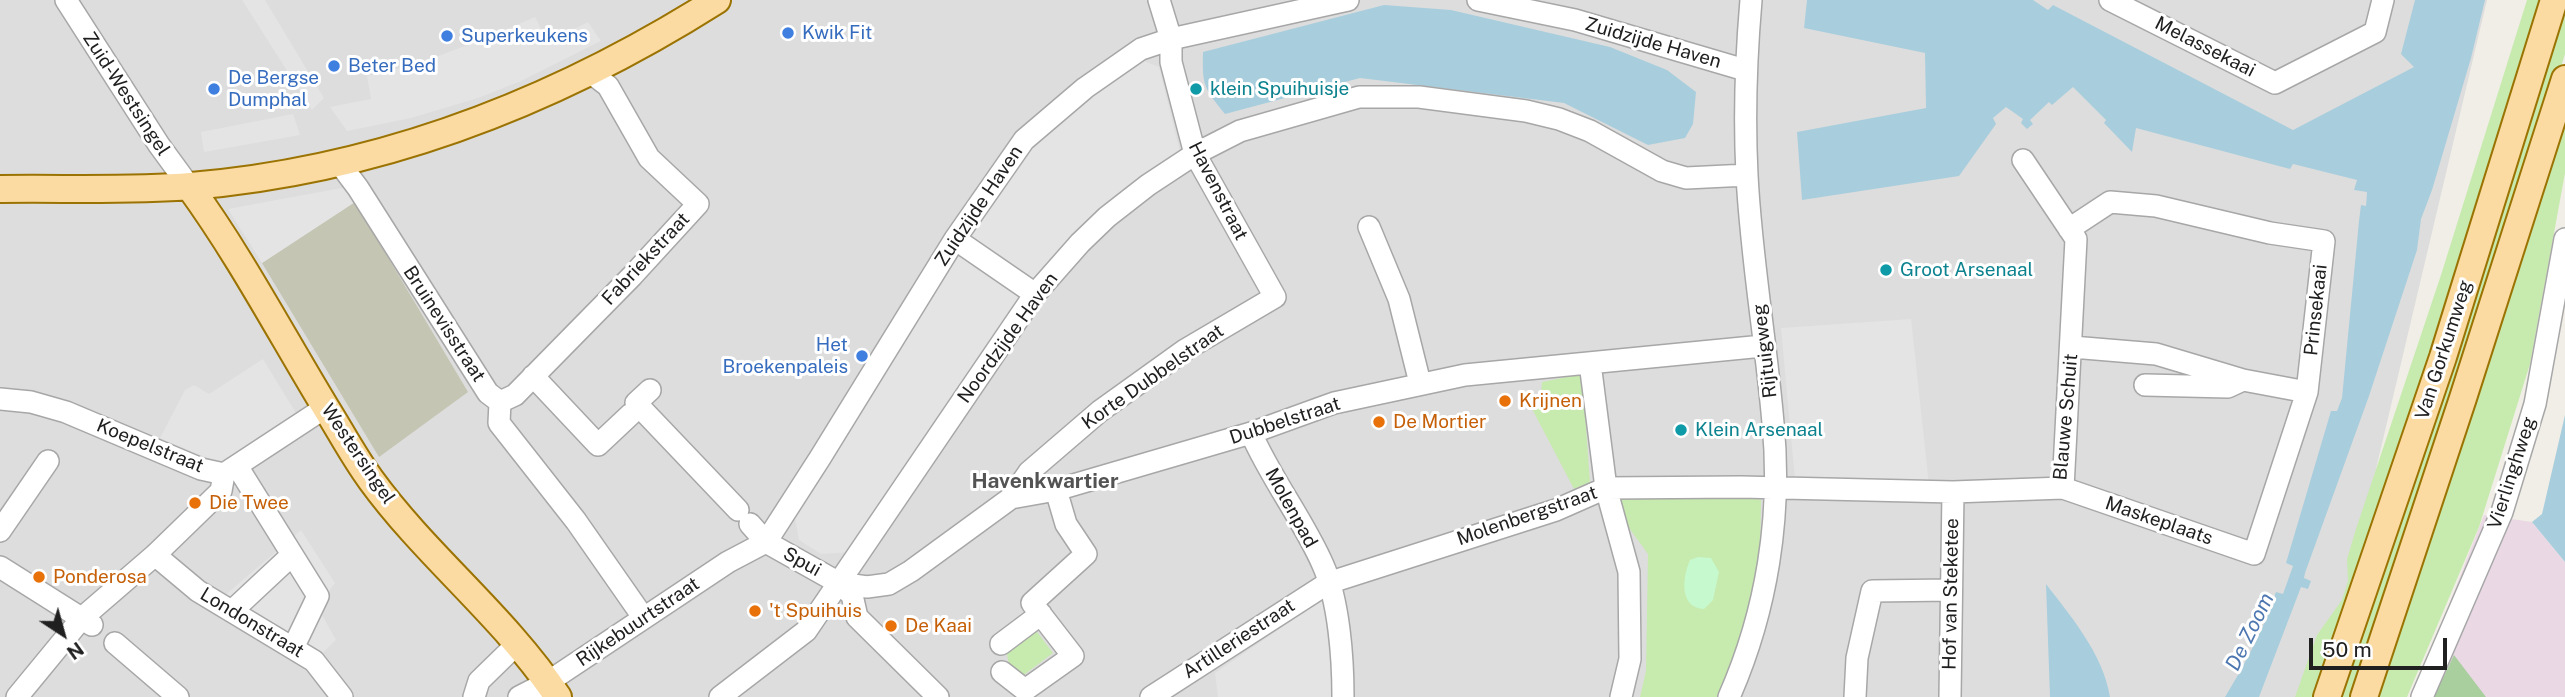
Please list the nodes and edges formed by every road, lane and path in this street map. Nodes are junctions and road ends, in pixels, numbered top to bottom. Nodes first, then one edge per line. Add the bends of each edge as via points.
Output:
1 (66, 0) edge
2 (717, 0) edge
3 (1159, 0) edge
4 (1348, 0) edge
5 (1478, 0) edge
6 (1751, 0) edge
7 (2110, 0) edge
8 (2383, 0) edge
9 (2554, 0) edge
10 (1171, 39) junction
11 (1745, 70) junction
12 (591, 73) junction
13 (2565, 79) edge
14 (1195, 154) junction
15 (2022, 160) dead end
16 (340, 164) junction
17 (1747, 176) junction
18 (189, 186) junction
19 (0, 189) edge
20 (1369, 227) dead end
21 (2069, 229) junction
22 (955, 239) junction
23 (2565, 239) edge
24 (1035, 294) junction
25 (1275, 297) joint
26 (1763, 346) junction
27 (2072, 347) junction
28 (1590, 363) junction
29 (533, 376) junction
30 (2243, 380) junction
31 (1420, 383) junction
32 (2146, 385) dead end
33 (650, 390) dead end
34 (2307, 392) junction
35 (0, 399) edge
36 (500, 402) junction
37 (326, 407) junction
38 (631, 414) dead end
39 (1251, 433) junction
40 (48, 461) dead end
41 (231, 470) junction
42 (1606, 488) junction
43 (1775, 488) junction
44 (2063, 488) junction
45 (1056, 490) junction
46 (1953, 492) junction
47 (1011, 498) junction
48 (0, 531) edge
49 (766, 542) junction
50 (2254, 554) joint
51 (155, 555) junction
52 (292, 555) junction
53 (0, 567) edge
54 (839, 583) junction
55 (1328, 583) junction
56 (1951, 590) junction
57 (232, 611) junction
58 (1041, 614) junction
59 (643, 617) junction
60 (87, 622) junction
61 (115, 643) dead end
62 (518, 643) junction
63 (1001, 644) dead end
64 (293, 648) junction
65 (1002, 672) dead end
66 (553, 689) edge
67 (17, 697) edge
68 (178, 697) edge
69 (342, 697) edge
70 (474, 697) edge
71 (519, 697) edge
72 (720, 697) edge
73 (938, 697) edge
74 (1151, 697) edge
75 (1343, 697) edge
76 (1621, 697) edge
77 (1729, 697) edge
78 (1856, 697) edge
79 (1950, 697) edge
80 (2327, 697) edge
81 (2364, 697) edge
82 (2422, 697) edge

1 - 18 street, Zuid-Westsingel
2 - 12 main road
3 - 10 street, Havenstraat
4 - 10 street, Zuidzijde Haven
5 - 11 street, Zuidzijde Haven via 1575,20
6 - 11 street, Rijtuigweg
7 - 8 street, Melassekaai via 2275,82 2375,32
9 - 80 main road, Van Gorkumweg via 2443,357
10 - 14 street, Havenstraat via 1171,62
10 - 22 street, Zuidzijde Haven via 1140,50 1024,139
11 - 17 street, Rijtuigweg
12 - 16 main road via 504,112
12 - 29 street, Fabriekstraat via 608,86 649,158 698,204
13 - 81 main road, Van Gorkumweg
14 - 17 street, Noordzijde Haven via 1240,131 1359,97 1419,97 1559,119 1662,171 1686,178
14 - 24 street, Noordzijde Haven via 1107,217
14 - 25 street, Havenstraat
15 - 21 street, Blauwe Schuit
16 - 18 main road
16 - 36 street, Bruinevisstraat via 488,393
17 - 26 street, Rijtuigweg
18 - 19 main road
18 - 37 main road, Westersingel
20 - 31 street via 1399,299
21 - 27 street, Blauwe Schuit via 2076,239
21 - 34 street, Prinsekaai via 2110,202 2156,206 2324,241
22 - 24 street
22 - 49 street, Zuidzijde Haven
23 - 82 street, Vierlinghweg via 2535,404 2502,512
24 - 54 street, Noordzijde Haven
25 - 47 street, Korte Dubbelstraat via 1185,350 1100,411 1029,472
26 - 28 street, Dubbelstraat
26 - 43 street, Rijtuigweg
27 - 30 street via 2147,353
27 - 44 street, Blauwe Schuit
28 - 31 street, Dubbelstraat
28 - 42 street
29 - 36 street, Fabriekstraat via 515,395
29 - 38 street via 598,445
30 - 32 street via 2228,387
30 - 34 street
31 - 39 street, Dubbelstraat via 1334,402
33 - 49 street via 636,403
34 - 50 street, Prinsekaai
35 - 41 street, Koepelstraat via 31,401 66,412 201,469
36 - 59 street, Bruinevisstraat via 499,423
37 - 41 street
37 - 62 main road, Westersingel via 371,480
39 - 45 street, Dubbelstraat
39 - 55 street, Molenpad via 1324,566
40 - 48 street
41 - 51 street via 221,491
41 - 52 street
42 - 43 street, Molenbergstraat
42 - 55 street, Molenbergstraat via 1556,510
42 - 76 street via 1629,572 1630,659
43 - 46 street, Blauwe Schuit
43 - 77 street, Rijtuigweg via 1773,537 1760,609
44 - 46 street, Blauwe Schuit
44 - 50 street, Maskeplaats
45 - 47 street, Dubbelstraat
45 - 58 street via 1066,524 1086,554 1032,603
46 - 56 street, Hof van Steketee
47 - 54 street, Dubbelstraat via 888,584
49 - 54 street, Spui
49 - 59 street, Rijkebuurtstraat
51 - 57 street, Londonstraat via 198,591
51 - 60 street
52 - 57 street
52 - 64 street via 318,596
53 - 60 street
54 - 72 street, Noordzijde Haven via 806,631
54 - 73 street via 852,595 857,617
55 - 74 street, Artilleriestraat
55 - 75 street, Molenpad via 1343,662
56 - 78 street via 1872,591 1857,658
56 - 79 street, Hof van Steketee
57 - 64 street, Londonstraat
58 - 63 street
58 - 65 street via 1073,656 1025,690
59 - 66 street, Rijkebuurtstraat
60 - 67 street
61 - 68 street
62 - 66 main road, Westersingel
62 - 70 street via 480,681
64 - 69 street, Londonstraat via 314,661
66 - 71 street, Rijkebuurtstraat

